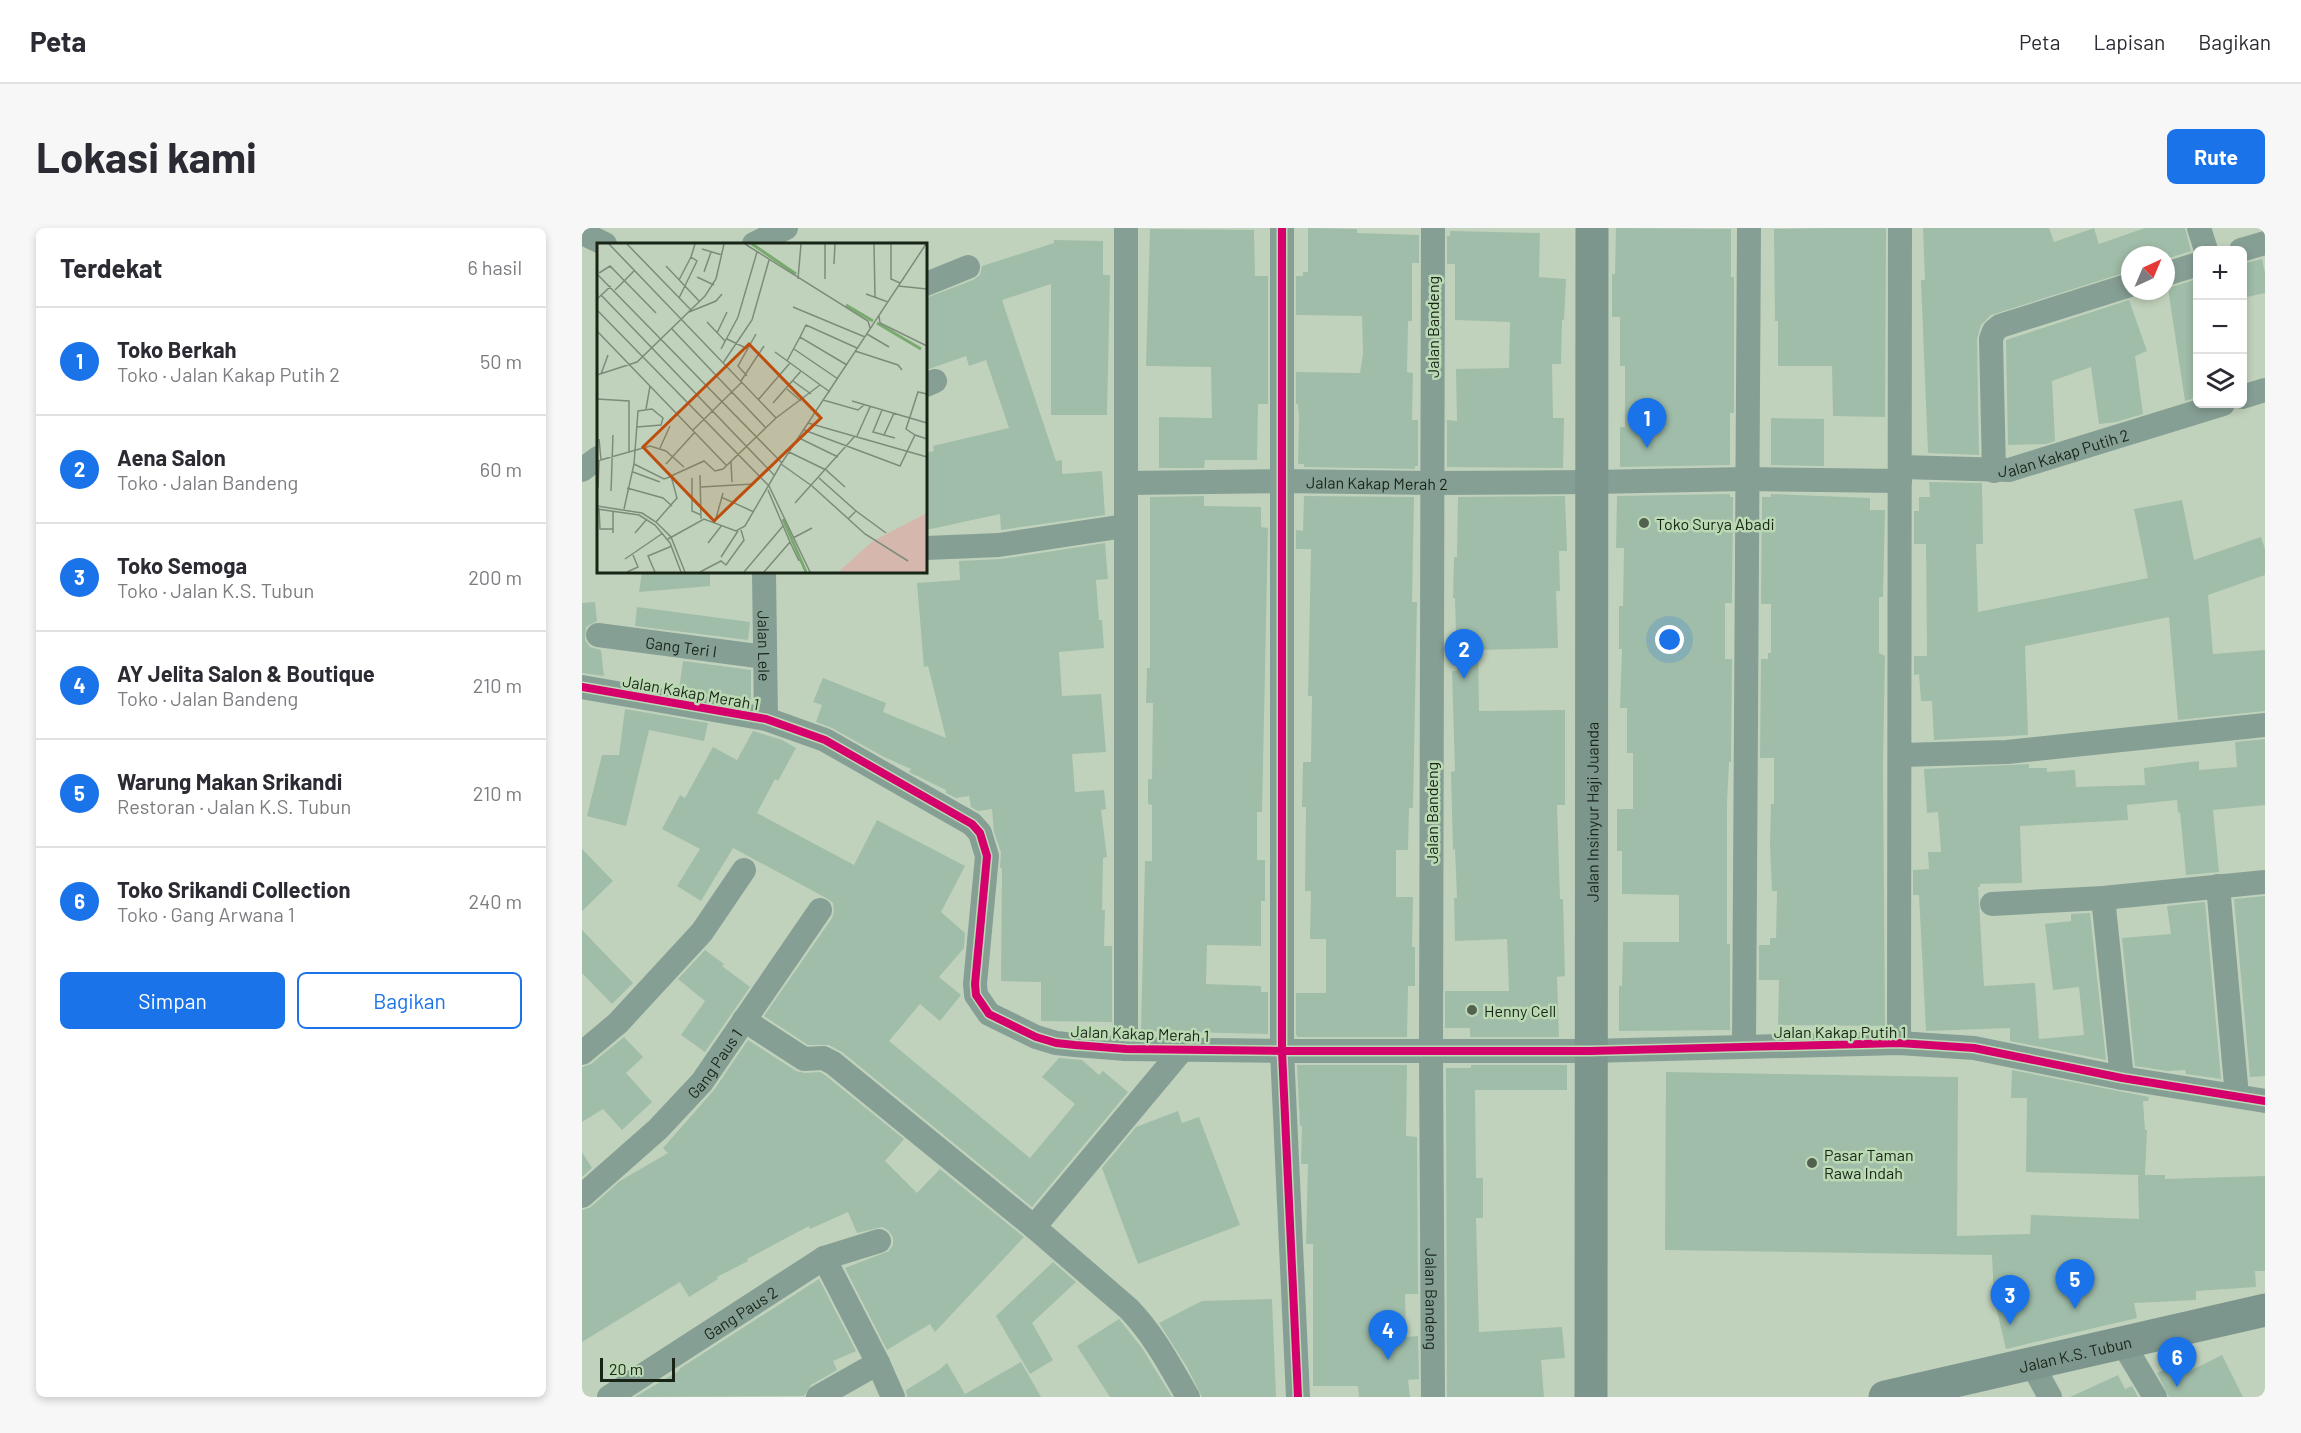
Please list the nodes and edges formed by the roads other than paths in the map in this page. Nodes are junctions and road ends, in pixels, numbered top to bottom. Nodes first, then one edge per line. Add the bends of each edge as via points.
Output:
1 (786, 228) edge
2 (1126, 228) edge
3 (1282, 228) edge
4 (1432, 228) edge
5 (1592, 228) edge
6 (1749, 228) edge
7 (1900, 228) edge
8 (2199, 228) edge
9 (582, 233) edge
10 (602, 243) edge
11 (756, 243) edge
12 (2265, 243) edge
13 (2205, 246) edge
14 (2247, 248) edge
15 (2193, 266) edge
16 (968, 267) dead end
17 (2175, 271) edge
18 (927, 284) edge
19 (2121, 288) edge
20 (2265, 390) edge
21 (2247, 395) edge
22 (2210, 408) edge
23 (597, 459) edge
24 (582, 470) edge
25 (1994, 471) junction
26 (1900, 474) junction
27 (1747, 479) junction
28 (1282, 481) junction
29 (1592, 482) junction
30 (1127, 483) junction
31 (1432, 483) junction
32 (1125, 526) junction
33 (927, 548) edge
34 (764, 573) edge
35 (598, 635) dead end
36 (765, 657) junction
37 (582, 687) edge
38 (766, 719) junction
39 (2265, 725) edge
40 (1901, 755) junction
41 (744, 870) dead end
42 (2265, 882) edge
43 (2218, 886) junction
44 (2103, 898) junction
45 (1992, 904) dead end
46 (820, 910) dead end
47 (744, 1020) junction
48 (1899, 1044) junction
49 (1744, 1046) junction
50 (1126, 1049) junction
51 (1182, 1050) junction
52 (1431, 1050) junction
53 (1590, 1050) junction
54 (1282, 1051) junction
55 (582, 1053) edge
56 (2122, 1078) junction
57 (2237, 1096) junction
58 (2265, 1101) edge
59 (582, 1196) edge
60 (1034, 1227) junction
61 (879, 1241) dead end
62 (824, 1258) junction
63 (2265, 1310) edge
64 (2121, 1342) junction
65 (878, 1364) junction
66 (2032, 1364) junction
67 (1924, 1393) edge
68 (609, 1397) edge
69 (818, 1397) edge
70 (893, 1397) edge
71 (1188, 1397) edge
72 (1298, 1397) edge
73 (1433, 1397) edge
74 (1591, 1397) edge
75 (1885, 1397) edge
76 (2050, 1397) edge
77 (2155, 1397) edge

1 - 11 street
2 - 30 street
3 - 28 street
4 - 31 street, Jalan Bandeng
5 - 29 street, Jalan Insinyur Haji Juanda
6 - 27 street
7 - 26 street
8 - 13 street
9 - 10 street
12 - 14 street
15 - 17 street
16 - 18 street
19 - 25 street via 1994,331
20 - 21 street
22 - 25 street, Jalan Kakap Putih 2 via 2023,467
23 - 24 street
25 - 26 street, Jalan Kakap Putih 2
26 - 27 street, Jalan Kakap Putih 2
26 - 40 street
27 - 29 street, Jalan Kakap Putih 2
27 - 49 street
28 - 30 street, Jalan Kakap Merah 2
28 - 31 street, Jalan Kakap Merah 2
28 - 54 street
29 - 31 street, Jalan Kakap Merah 2
29 - 53 street, Jalan Insinyur Haji Juanda
30 - 32 street
31 - 52 street, Jalan Bandeng
32 - 33 street via 999,545
32 - 50 street
34 - 36 street, Jalan Lele
35 - 36 street, Gang Teri I
36 - 38 street, Jalan Lele
37 - 38 street, Jalan Kakap Merah 1
38 - 50 street, Jalan Kakap Merah 1 via 825,740 972,824 981,833 987,856 975,984 976,995 989,1014 1056,1043
39 - 40 street via 2007,752
40 - 48 street
41 - 55 street via 702,932 618,1023
42 - 43 street
43 - 44 street
43 - 57 street
44 - 45 street
44 - 56 street
46 - 47 street, Gang Paus 1
47 - 59 street, Gang Paus 1 via 702,1082 658,1129
47 - 60 street via 804,1059 823,1058 833,1063
48 - 49 street, Jalan Kakap Putih 1
48 - 56 street, Jalan Kakap Putih 1 via 1974,1048
49 - 53 street, Jalan Kakap Putih 1
50 - 51 street, Jalan Kakap Merah 1
51 - 54 street, Jalan Kakap Merah 1
51 - 60 street
52 - 53 street, Jalan Kakap Merah 1
52 - 54 street, Jalan Kakap Merah 1
52 - 73 street, Jalan Bandeng
53 - 74 street, Jalan Insinyur Haji Juanda
54 - 72 street
56 - 57 street, Jalan Kakap Putih 1
57 - 58 street, Jalan Kakap Putih 1
60 - 71 street via 1143,1324
61 - 62 street, Gang Paus 2
62 - 65 street
62 - 68 street, Gang Paus 2
63 - 64 street, Jalan K.S. Tubun
64 - 66 street, Jalan K.S. Tubun
64 - 77 street
65 - 69 street
65 - 70 street
66 - 67 street, Jalan K.S. Tubun
66 - 76 street
67 - 75 street, Jalan K.S. Tubun

